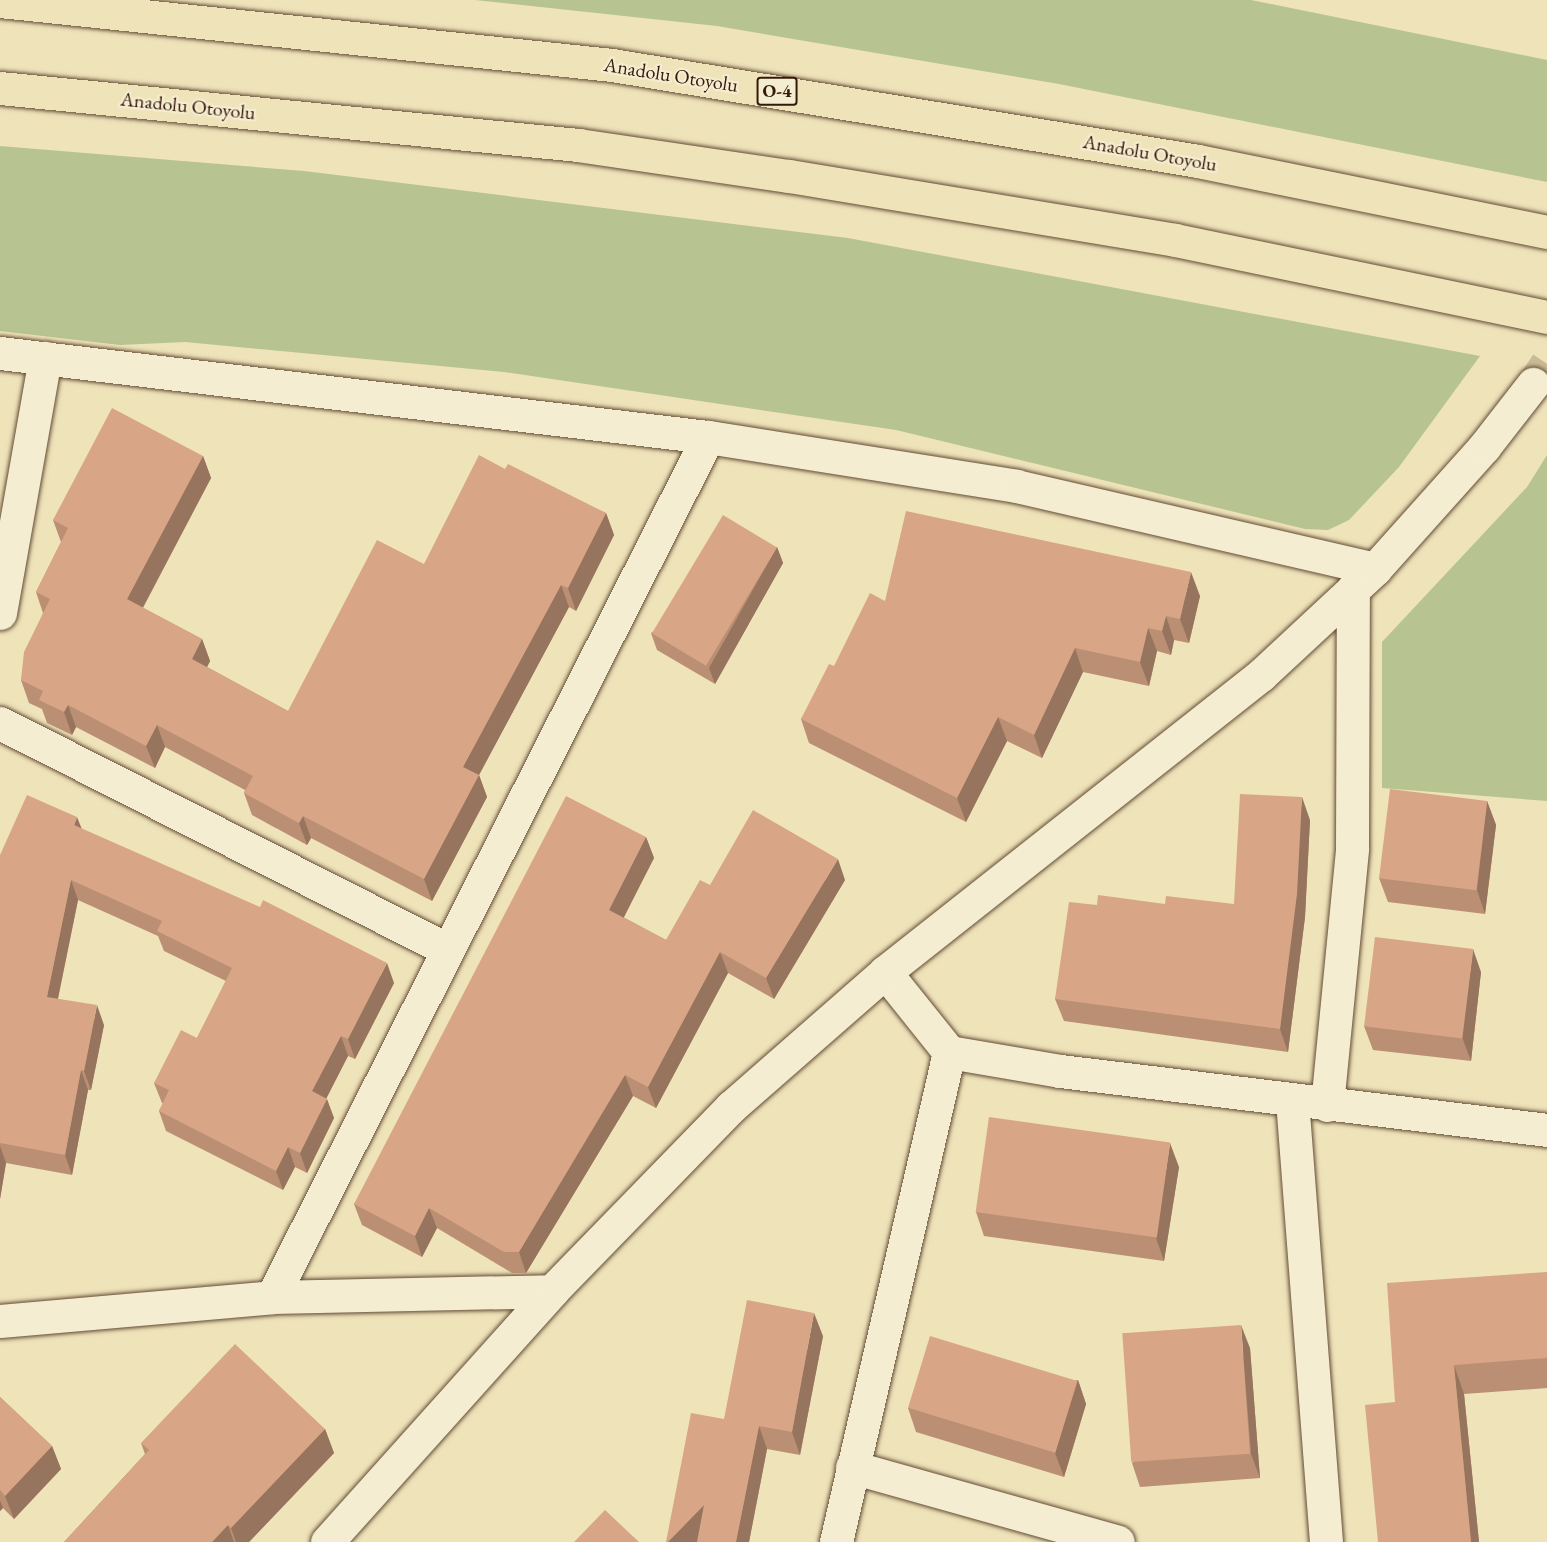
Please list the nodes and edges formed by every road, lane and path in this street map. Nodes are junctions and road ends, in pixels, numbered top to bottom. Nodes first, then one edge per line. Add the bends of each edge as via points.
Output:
1 (0, 1) edge
2 (0, 88) edge
3 (1547, 232) edge
4 (1547, 317) edge
5 (0, 353) edge
6 (45, 358) junction
7 (1533, 384) tunnel mouth
8 (708, 437) junction
9 (1364, 579) junction
10 (0, 613) edge
11 (0, 723) edge
12 (448, 950) junction
13 (885, 972) junction
14 (949, 1052) junction
15 (1292, 1100) junction
16 (1327, 1105) junction
17 (1547, 1130) edge
18 (552, 1291) junction
19 (272, 1297) junction
20 (0, 1321) edge
21 (852, 1467) junction
22 (327, 1542) edge
23 (836, 1542) edge
24 (1118, 1542) edge
25 (1326, 1542) edge

1 - 3 highway, Anadolu Otoyolu / O-4 via 612,65 1198,161
2 - 4 highway, Anadolu Otoyolu via 578,145 778,174 1175,240
5 - 6 street
6 - 8 street
6 - 10 street
7 - 9 street via 1477,455
8 - 9 street via 1016,486
8 - 12 street
9 - 13 street via 1261,675
9 - 16 street via 1352,848
11 - 12 street
12 - 19 street
13 - 14 street
13 - 18 street via 731,1107
14 - 15 street via 1060,1071
14 - 21 street
15 - 16 street
15 - 25 street
16 - 17 street
18 - 19 street
18 - 22 street
19 - 20 street
21 - 23 street
21 - 24 street

